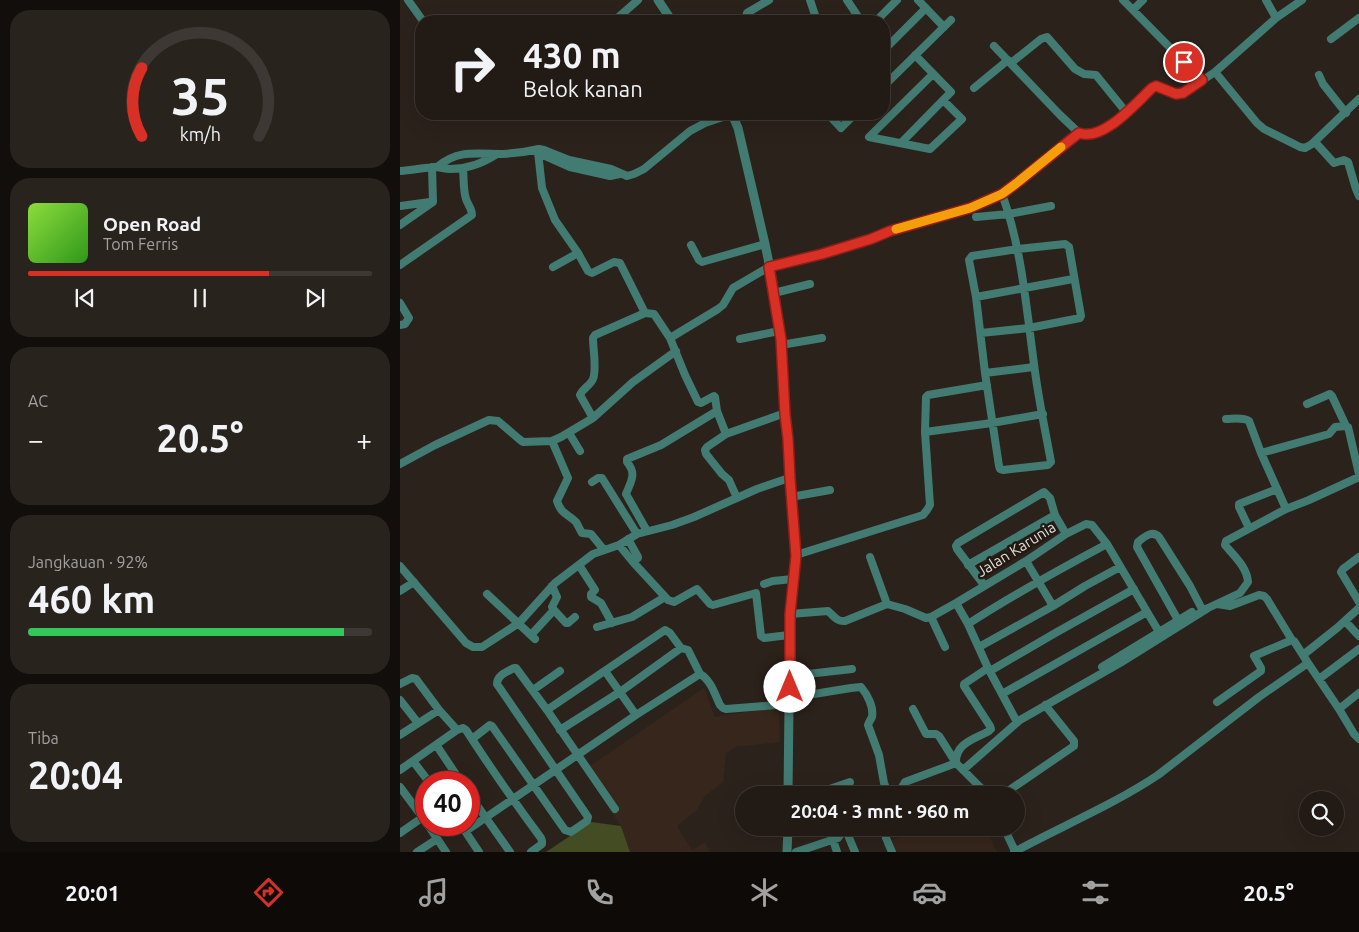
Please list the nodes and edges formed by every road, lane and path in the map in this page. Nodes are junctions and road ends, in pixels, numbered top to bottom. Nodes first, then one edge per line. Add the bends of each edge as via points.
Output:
1 (408, 0) edge
2 (638, 0) edge
3 (659, 0) edge
4 (769, 0) edge
5 (810, 0) edge
6 (846, 0) edge
7 (897, 0) edge
8 (918, 0) edge
9 (1123, 0) edge
10 (1143, 0) edge
11 (1266, 0) edge
12 (1302, 0) edge
13 (926, 8) junction
14 (1133, 10) junction
15 (419, 15) edge
16 (621, 15) edge
17 (668, 15) edge
18 (747, 15) edge
19 (815, 15) edge
20 (857, 15) edge
21 (882, 15) edge
22 (1276, 18) junction
23 (1359, 18) edge
24 (951, 20) dead end
25 (944, 26) junction
26 (1331, 38) dead end
27 (890, 44) edge
28 (994, 46) dead end
29 (915, 55) junction
30 (1009, 61) junction
31 (1216, 72) junction
32 (933, 74) junction
33 (1319, 75) dead end
34 (890, 80) edge
35 (1202, 80) junction
36 (974, 88) dead end
37 (1359, 99) edge
38 (943, 100) junction
39 (1126, 112) junction
40 (1346, 113) junction
41 (890, 117) edge
42 (714, 120) edge
43 (735, 120) edge
44 (834, 120) edge
45 (849, 120) edge
46 (887, 120) edge
47 (1079, 133) junction
48 (1315, 142) junction
49 (901, 143) junction
50 (537, 151) junction
51 (497, 154) junction
52 (434, 167) junction
53 (463, 169) junction
54 (400, 171) edge
55 (1002, 194) junction
56 (1359, 196) edge
57 (433, 202) junction
58 (400, 206) edge
59 (1051, 206) dead end
60 (1009, 214) junction
61 (976, 217) dead end
62 (400, 225) edge
63 (765, 244) junction
64 (691, 245) dead end
65 (1018, 249) junction
66 (578, 253) junction
67 (400, 265) edge
68 (553, 267) dead end
69 (769, 267) junction
70 (1073, 279) junction
71 (810, 284) dead end
72 (1024, 288) junction
73 (774, 293) junction
74 (976, 297) junction
75 (400, 303) edge
76 (645, 313) junction
77 (400, 325) edge
78 (1029, 328) junction
79 (779, 330) junction
80 (981, 333) junction
81 (670, 338) junction
82 (822, 338) dead end
83 (740, 339) dead end
84 (781, 345) junction
85 (676, 351) junction
86 (1034, 367) junction
87 (985, 373) junction
88 (987, 385) junction
89 (1307, 404) dead end
90 (717, 411) junction
91 (785, 414) junction
92 (1043, 414) junction
93 (593, 418) junction
94 (1226, 419) dead end
95 (992, 423) junction
96 (1346, 426) junction
97 (925, 432) junction
98 (569, 433) junction
99 (726, 434) junction
100 (552, 440) junction
101 (580, 451) dead end
102 (1261, 453) junction
103 (400, 464) edge
104 (1359, 476) edge
105 (790, 478) junction
106 (592, 482) dead end
107 (1277, 488) junction
108 (830, 490) dead end
109 (791, 497) junction
110 (737, 498) junction
111 (1286, 509) junction
112 (1055, 515) junction
113 (1249, 528) junction
114 (646, 531) junction
115 (637, 534) junction
116 (1066, 534) junction
117 (628, 538) junction
118 (1107, 544) junction
119 (618, 545) junction
120 (604, 550) junction
121 (796, 556) junction
122 (1359, 557) edge
123 (870, 558) dead end
124 (1026, 561) junction
125 (633, 562) junction
126 (579, 565) junction
127 (968, 565) junction
128 (400, 566) edge
129 (1120, 567) junction
130 (794, 579) junction
131 (414, 582) junction
132 (1039, 582) junction
133 (764, 584) dead end
134 (984, 585) junction
135 (552, 586) junction
136 (1134, 589) junction
137 (400, 591) edge
138 (487, 594) dead end
139 (665, 596) junction
140 (1359, 602) edge
141 (956, 603) junction
142 (887, 604) junction
143 (1218, 604) junction
144 (1053, 606) junction
145 (1359, 608) edge
146 (1202, 609) junction
147 (554, 610) junction
148 (1147, 612) junction
149 (790, 614) junction
150 (575, 617) dead end
151 (930, 617) junction
152 (1178, 620) junction
153 (1346, 621) junction
154 (612, 622) junction
155 (519, 623) junction
156 (968, 624) junction
157 (597, 627) dead end
158 (1159, 632) junction
159 (790, 635) junction
160 (1359, 636) edge
161 (1292, 640) junction
162 (945, 647) dead end
163 (979, 647) junction
164 (681, 648) junction
165 (1359, 649) edge
166 (1303, 655) junction
167 (1308, 663) junction
168 (852, 669) dead end
169 (989, 670) junction
170 (560, 671) dead end
171 (605, 671) junction
172 (700, 674) junction
173 (790, 676) junction
174 (1319, 679) junction
175 (400, 684) edge
176 (533, 690) junction
177 (620, 692) junction
178 (1359, 693) edge
179 (1002, 694) junction
180 (400, 700) edge
181 (789, 701) junction
182 (1217, 702) dead end
183 (1045, 705) junction
184 (913, 709) dead end
185 (1339, 709) junction
186 (439, 710) junction
187 (547, 710) junction
188 (636, 715) junction
189 (1016, 720) junction
190 (418, 723) junction
191 (457, 730) junction
192 (560, 730) junction
193 (400, 735) edge
194 (472, 739) junction
195 (1359, 739) edge
196 (437, 746) junction
197 (578, 756) junction
198 (413, 761) junction
199 (956, 763) junction
200 (400, 770) edge
201 (555, 770) junction
202 (963, 770) junction
203 (421, 771) edge
204 (454, 771) edge
205 (850, 782) dead end
206 (534, 785) junction
207 (788, 786) edge
208 (838, 786) edge
209 (885, 786) edge
210 (903, 786) edge
211 (979, 786) edge
212 (1015, 786) edge
213 (400, 787) edge
214 (403, 798) edge
215 (512, 800) junction
216 (480, 809) edge
217 (615, 809) dead end
218 (415, 810) edge
219 (486, 817) junction
220 (480, 820) edge
221 (415, 826) edge
222 (400, 833) edge
223 (435, 836) edge
224 (468, 836) edge
225 (788, 836) edge
226 (841, 836) edge
227 (848, 836) edge
228 (1008, 836) edge
229 (886, 838) dead end
230 (437, 839) junction
231 (834, 840) junction
232 (417, 852) edge
233 (446, 852) edge
234 (479, 852) edge
235 (510, 852) edge
236 (531, 852) edge
237 (787, 852) edge
238 (796, 852) edge
239 (837, 852) edge
240 (855, 852) edge
241 (892, 852) edge
242 (1015, 852) edge

1 - 15 street
2 - 16 street
3 - 17 street
4 - 18 street
5 - 19 street
6 - 20 street
7 - 21 street
8 - 13 street
9 - 14 street
10 - 14 street
11 - 22 street
12 - 22 street
13 - 25 street
13 - 27 street
14 - 35 street
22 - 31 street
23 - 26 street
24 - 25 street
25 - 29 street
28 - 30 street
29 - 32 street
29 - 34 street
30 - 36 street
30 - 39 street via 1047,37 1075,68 1084,74 1096,75
30 - 47 street
31 - 35 street
31 - 48 street via 1264,129 1300,147 1308,147
32 - 38 street via 951,92
32 - 41 street
33 - 40 street
35 - 39 street via 1176,94 1156,86
37 - 40 street
38 - 49 street
38 - 49 street via 962,119 930,149
39 - 47 street via 1104,130 1095,134
40 - 48 street
42 - 50 street via 690,131 644,169 628,176 544,150
43 - 63 street
44 - 45 street via 841,128
46 - 49 street via 870,137
47 - 55 street
48 - 56 street via 1332,162 1348,162
50 - 51 street
50 - 66 street via 542,188 555,220
51 - 52 street via 465,153
51 - 53 street
52 - 53 street
52 - 54 street
52 - 57 street
53 - 67 street via 464,192 473,214
55 - 60 street
55 - 69 street via 970,208
57 - 58 street
57 - 62 street
59 - 60 street
60 - 61 street
60 - 65 street
63 - 64 street via 702,262
63 - 69 street
65 - 70 street via 1065,244 1069,247
65 - 72 street
65 - 74 street via 970,258
66 - 68 street
66 - 76 street via 592,273 614,262 620,263
69 - 73 street
69 - 81 street via 733,288 718,309
70 - 72 street
70 - 78 street via 1080,318
71 - 73 street
72 - 74 street
72 - 78 street
73 - 79 street
74 - 80 street
75 - 77 street via 409,318
76 - 81 street via 654,314
76 - 93 street via 592,338 594,373 592,382 580,395
78 - 80 street
78 - 86 street
79 - 83 street
79 - 84 street
80 - 87 street
81 - 85 street
82 - 84 street
84 - 91 street
85 - 90 street via 698,402 714,396
85 - 93 street via 633,382
86 - 87 street
86 - 92 street
87 - 88 street
88 - 95 street
88 - 97 street via 928,395 925,400
89 - 96 street via 1330,394
90 - 99 street
90 - 114 street via 661,445 627,459 633,473 626,494
91 - 99 street
91 - 105 street
92 - 95 street
92 - 95 street via 1051,462 1048,465 1000,469
93 - 98 street
94 - 102 street via 1247,419
95 - 97 street
96 - 102 street via 1334,427 1329,434
96 - 104 street
97 - 121 street via 930,505 923,514
98 - 100 street
98 - 101 street
99 - 110 street via 705,450 729,480
100 - 103 street via 523,442 498,421 489,420
100 - 120 street via 568,478 557,504 576,522 582,533 591,534
102 - 107 street
104 - 111 street
105 - 109 street
105 - 110 street
106 - 115 street via 602,478
107 - 111 street
107 - 113 street via 1239,504
108 - 109 street
109 - 121 street
110 - 114 street via 672,525
111 - 113 street
112 - 116 street
112 - 127 street
112 - 127 street via 1050,498 1044,492 956,544
113 - 143 street via 1226,541 1225,545 1244,568 1247,585 1240,593
114 - 115 street
115 - 117 street
116 - 118 street, Jalan Karunia via 1086,524 1092,525
116 - 124 street, Jalan Karunia
117 - 119 street
117 - 125 street via 638,557
118 - 129 street
118 - 132 street
119 - 120 street
119 - 125 street
120 - 126 street
121 - 130 street
122 - 140 street via 1342,572
123 - 142 street
124 - 132 street
124 - 134 street, Jalan Karunia
125 - 139 street
126 - 135 street
126 - 154 street via 595,590 591,597 601,603
127 - 134 street
128 - 131 street
129 - 136 street
129 - 144 street
130 - 133 street
130 - 149 street
131 - 137 street
131 - 155 street via 473,647 482,647
132 - 144 street
132 - 156 street
134 - 141 street, Jalan Karunia
135 - 147 street via 556,596
135 - 155 street
136 - 148 street
136 - 169 street
138 - 155 street
139 - 154 street via 632,617
139 - 159 street via 674,602 697,589 713,605 756,593 761,636
141 - 151 street, Jalan Karunia
141 - 156 street
142 - 149 street via 841,621 828,611
142 - 151 street
143 - 146 street
143 - 161 street via 1230,606 1264,596
144 - 163 street
145 - 153 street
146 - 152 street
146 - 152 street via 1160,537 1152,533 1138,542 1137,547
146 - 183 street via 1120,663
147 - 150 street via 566,623
147 - 155 street via 533,637
148 - 158 street
148 - 179 street
149 - 159 street
151 - 162 street
152 - 158 street
153 - 160 street
153 - 166 street
154 - 157 street
156 - 163 street
158 - 189 street
159 - 173 street
161 - 166 street
161 - 182 street via 1254,656 1261,671
163 - 169 street
164 - 171 street via 666,630
164 - 172 street via 688,650
164 - 177 street
165 - 174 street
166 - 167 street
167 - 174 street
167 - 242 street via 1143,786
168 - 173 street
169 - 179 street
169 - 199 street via 964,686 991,729 964,744
170 - 176 street
171 - 177 street
171 - 187 street
172 - 181 street via 726,709
172 - 188 street
173 - 181 street
174 - 185 street
175 - 186 street via 416,679
176 - 187 street
176 - 201 street via 516,668 496,681
177 - 188 street
177 - 192 street
178 - 185 street
179 - 189 street
180 - 190 street
181 - 207 street
181 - 209 street via 863,688 871,706 872,717 868,725 879,755
183 - 189 street
183 - 212 street via 1074,741 1074,746
184 - 199 street via 926,734 939,736
185 - 195 street
186 - 190 street
186 - 191 street
187 - 192 street
188 - 197 street
189 - 202 street
190 - 193 street
191 - 194 street via 463,728
191 - 196 street
192 - 197 street
194 - 206 street via 492,726
194 - 215 street
196 - 198 street
196 - 204 street
197 - 201 street
197 - 217 street
198 - 200 street
198 - 203 street
199 - 202 street
199 - 210 street via 905,782
201 - 206 street
201 - 206 street via 588,817 587,822 571,832 566,830
202 - 211 street
205 - 208 street
206 - 215 street
213 - 214 street
214 - 218 street
215 - 219 street
215 - 236 street via 542,841
216 - 219 street
219 - 220 street
219 - 235 street
221 - 222 street
223 - 230 street
224 - 234 street
225 - 237 street
226 - 231 street
227 - 240 street
228 - 242 street
229 - 241 street
230 - 232 street
230 - 233 street
231 - 238 street
231 - 239 street

